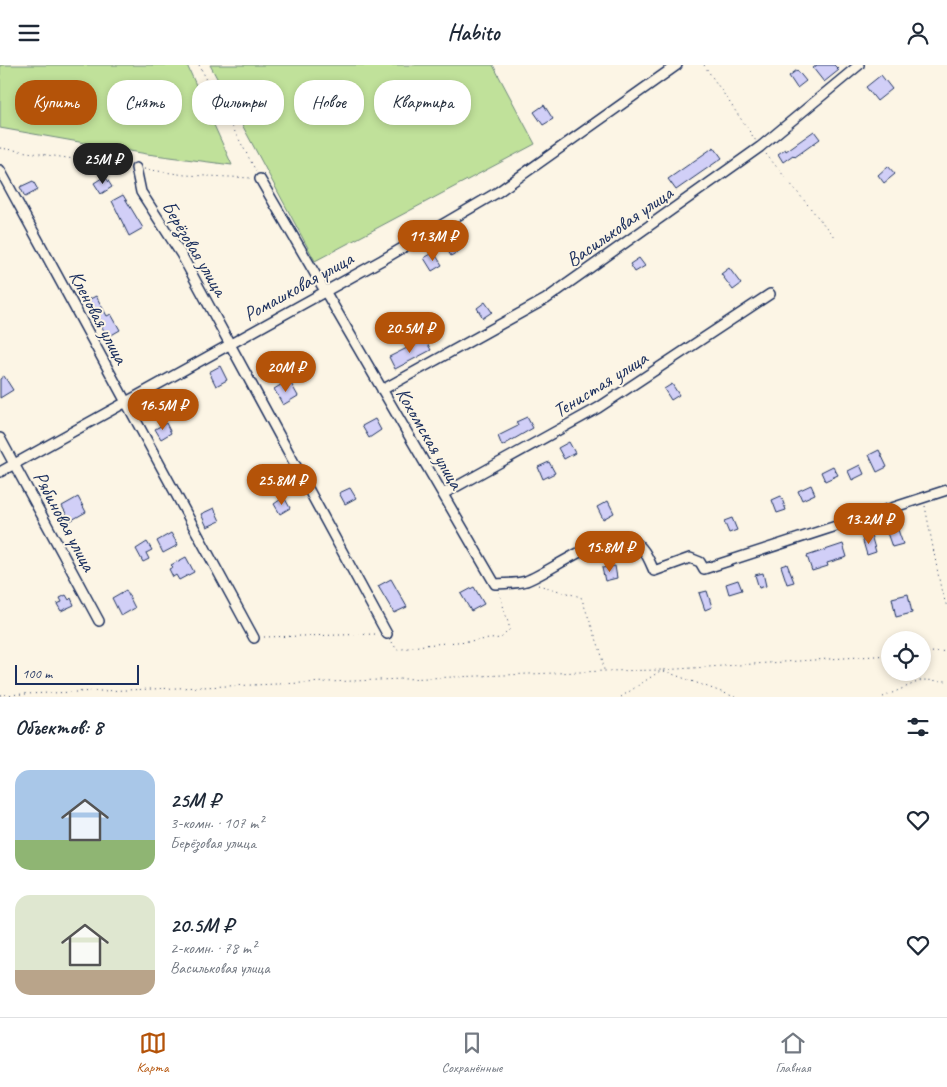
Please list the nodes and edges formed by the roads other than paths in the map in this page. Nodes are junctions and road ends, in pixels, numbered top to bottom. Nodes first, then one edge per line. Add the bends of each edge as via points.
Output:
1 (677, 65) edge
2 (859, 65) edge
3 (136, 168) dead end
4 (0, 170) edge
5 (260, 179) road end
6 (325, 291) junction
7 (770, 294) dead end
8 (231, 343) junction
9 (382, 389) junction
10 (126, 402) junction
11 (0, 438) edge
12 (14, 465) junction
13 (0, 472) edge
14 (947, 490) edge
15 (443, 494) junction
16 (99, 621) dead end
17 (387, 634) road end
18 (254, 638) road end

1 - 6 street, Ромашковая улица via 498,192
2 - 9 street, Васильковая улица via 760,147 546,299
3 - 8 street, Берёзовая улица via 141,192 181,254
4 - 10 street, Кленовая улица
5 - 6 street, Кохомская улица
6 - 8 street, Ромашковая улица
6 - 9 street, Кохомская улица
7 - 15 street, Тенистая улица via 598,408
8 - 10 street, Ромашковая улица
8 - 17 street, Берёзовая улица
9 - 15 street, Кохомская улица
10 - 12 street, Ромашковая улица
10 - 18 street, Кленовая улица
11 - 12 street, Рябиновая улица
12 - 13 street, Ромашковая улица
12 - 16 street, Рябиновая улица
14 - 15 street, Кохомская улица via 704,569 700,562 690,557 654,571 642,546 631,539 617,539 596,544 525,581 496,584

